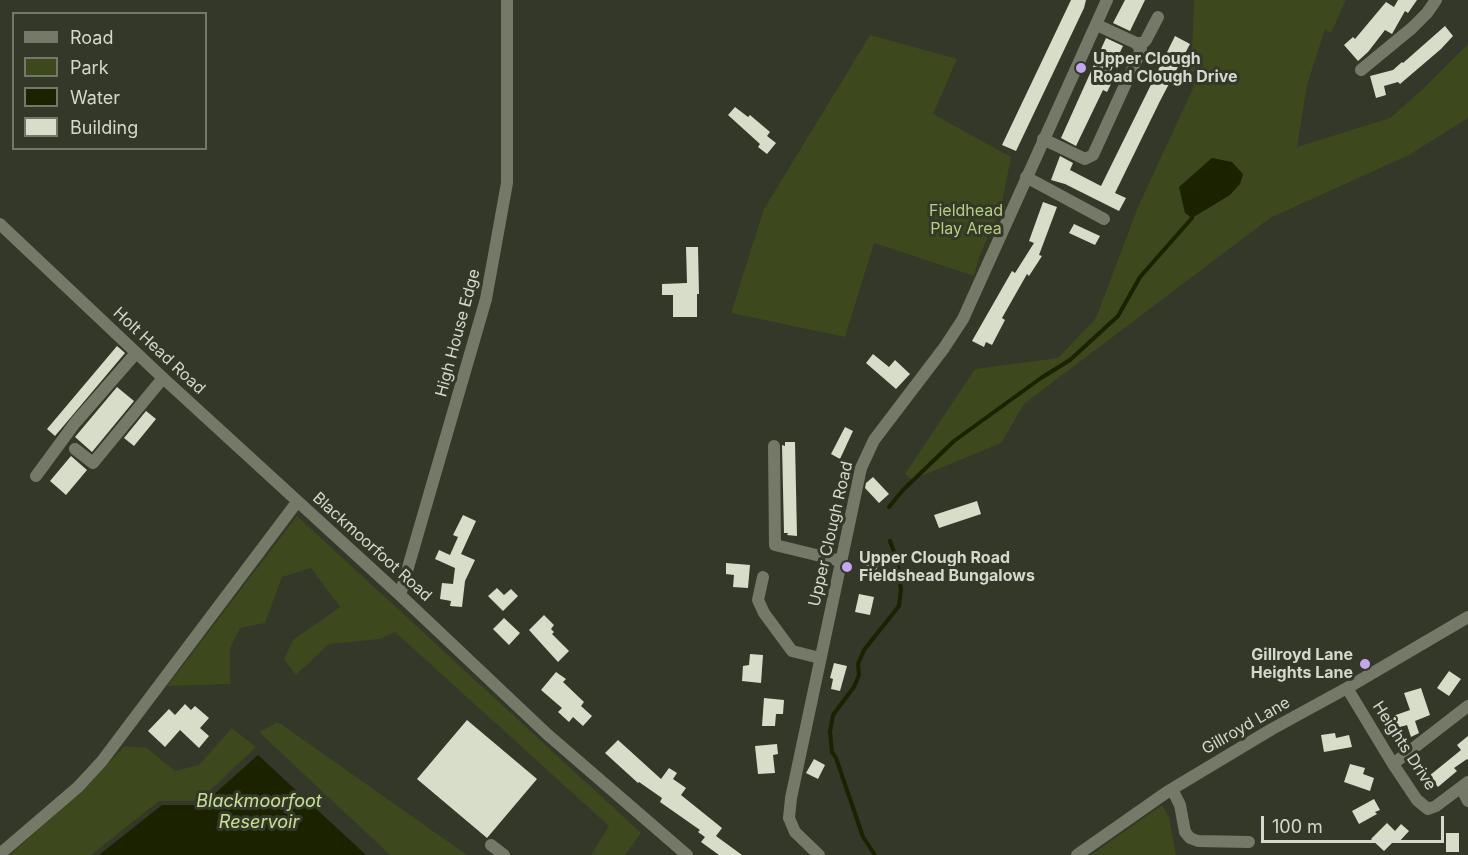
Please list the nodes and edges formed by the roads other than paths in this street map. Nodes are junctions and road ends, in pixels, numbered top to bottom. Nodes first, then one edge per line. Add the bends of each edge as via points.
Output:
1 (507, 0) edge
2 (1107, 0) edge
3 (1436, 0) edge
4 (1158, 17) dead end
5 (1097, 25) junction
6 (1136, 43) junction
7 (1361, 70) dead end
8 (1043, 139) junction
9 (1026, 177) junction
10 (1104, 219) dead end
11 (0, 224) edge
12 (136, 352) junction
13 (163, 378) junction
14 (774, 446) dead end
15 (75, 449) dead end
16 (36, 476) dead end
17 (297, 502) junction
18 (841, 561) junction
19 (763, 577) dead end
20 (400, 595) junction
21 (1468, 617) edge
22 (820, 658) junction
23 (1347, 688) junction
24 (1468, 706) edge
25 (1394, 764) junction
26 (1465, 785) edge
27 (1172, 789) junction
28 (1468, 801) edge
29 (1249, 842) dead end
30 (491, 845) dead end
31 (0, 854) edge
32 (504, 855) edge
33 (687, 855) edge
34 (819, 855) edge
35 (1077, 855) edge

1 - 20 street, High House Edge via 507,183 486,299
2 - 5 street, Upper Clough Road
3 - 7 street via 1412,28
4 - 6 street via 1146,40
5 - 6 street
5 - 8 street, Upper Clough Road
6 - 8 street via 1141,50 1093,155 1085,159
8 - 9 street, Upper Clough Road
9 - 10 street
9 - 18 street, Upper Clough Road via 963,319 874,440 861,468
11 - 12 street, Holt Head Road
12 - 13 street, Holt Head Road
12 - 16 street
13 - 15 street via 93,463
13 - 17 street, Holt Head Road
14 - 18 street via 776,545
17 - 20 street, Blackmoorfoot Road
17 - 31 street, Blackmoorfoot Road via 102,761 78,787
18 - 22 street, Upper Clough Road
19 - 22 street via 758,600 764,613 792,651
20 - 33 street, Blackmoorfoot Road via 547,734
21 - 23 street, Gillroyd Lane
22 - 34 street, Upper Clough Road via 789,818 795,832
23 - 25 street, Heights Drive
23 - 27 street, Gillroyd Lane
24 - 25 street
25 - 26 street, Heights Drive via 1417,800 1428,809
26 - 28 street
27 - 29 street via 1190,838 1198,842
27 - 35 street, Gillroyd Lane
30 - 32 street

